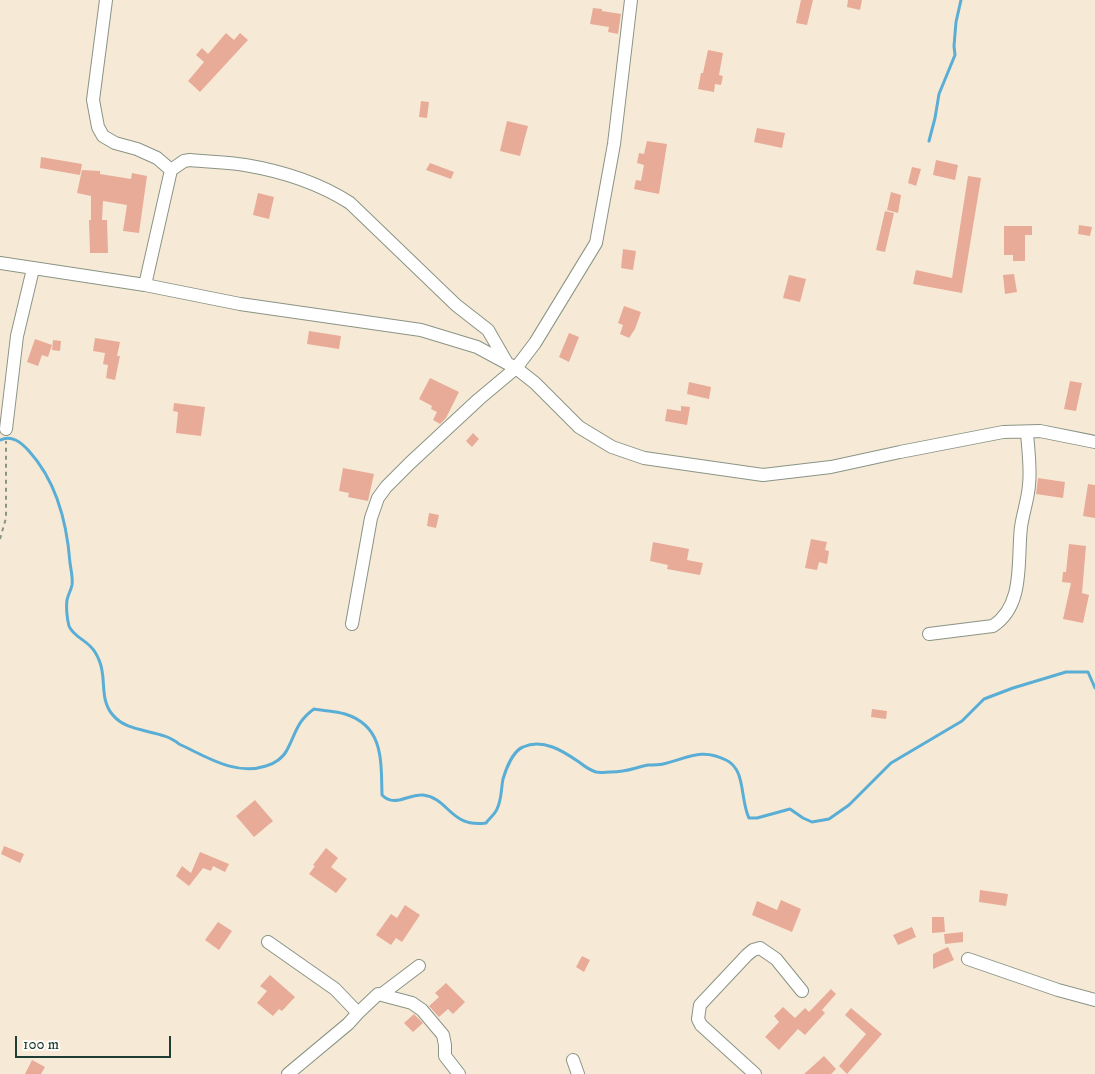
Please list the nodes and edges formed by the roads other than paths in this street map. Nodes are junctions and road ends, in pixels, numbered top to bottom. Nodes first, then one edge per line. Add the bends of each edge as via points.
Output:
1 (106, 0) edge
2 (631, 0) edge
3 (171, 170) junction
4 (0, 263) edge
5 (33, 269) junction
6 (145, 285) junction
7 (513, 367) junction
8 (6, 429) road end
9 (1027, 432) junction
10 (1095, 442) edge
11 (352, 624) dead end
12 (929, 634) dead end
13 (268, 942) dead end
14 (968, 959) dead end
15 (419, 966) dead end
16 (802, 991) dead end
17 (382, 994) junction
18 (1095, 1000) edge
19 (358, 1013) junction
20 (573, 1060) dead end
21 (288, 1074) edge
22 (459, 1074) edge
23 (578, 1074) edge
24 (755, 1074) edge

1 - 3 street via 93,100 98,127 103,136 158,158
2 - 7 street via 614,144 596,243 535,343
3 - 6 street
3 - 7 street via 190,160 244,165 321,186 335,193 350,203 456,305 488,330
4 - 5 street
5 - 6 street
5 - 8 street via 17,336
6 - 7 street via 240,304 420,330 477,347
7 - 9 street via 579,427 612,446 644,458 763,475 831,467 1003,432
7 - 11 street via 386,486 378,498
9 - 10 street via 1040,431
9 - 12 street via 1030,484 1021,526 1019,573 1011,606 1002,620 993,626
13 - 19 street via 335,989
14 - 18 street
15 - 17 street
16 - 24 street via 776,959 760,948 747,955 700,1005 698,1019 701,1025
17 - 19 street via 375,996
17 - 22 street via 412,1003 422,1010 443,1035 445,1056
19 - 21 street
20 - 23 street

